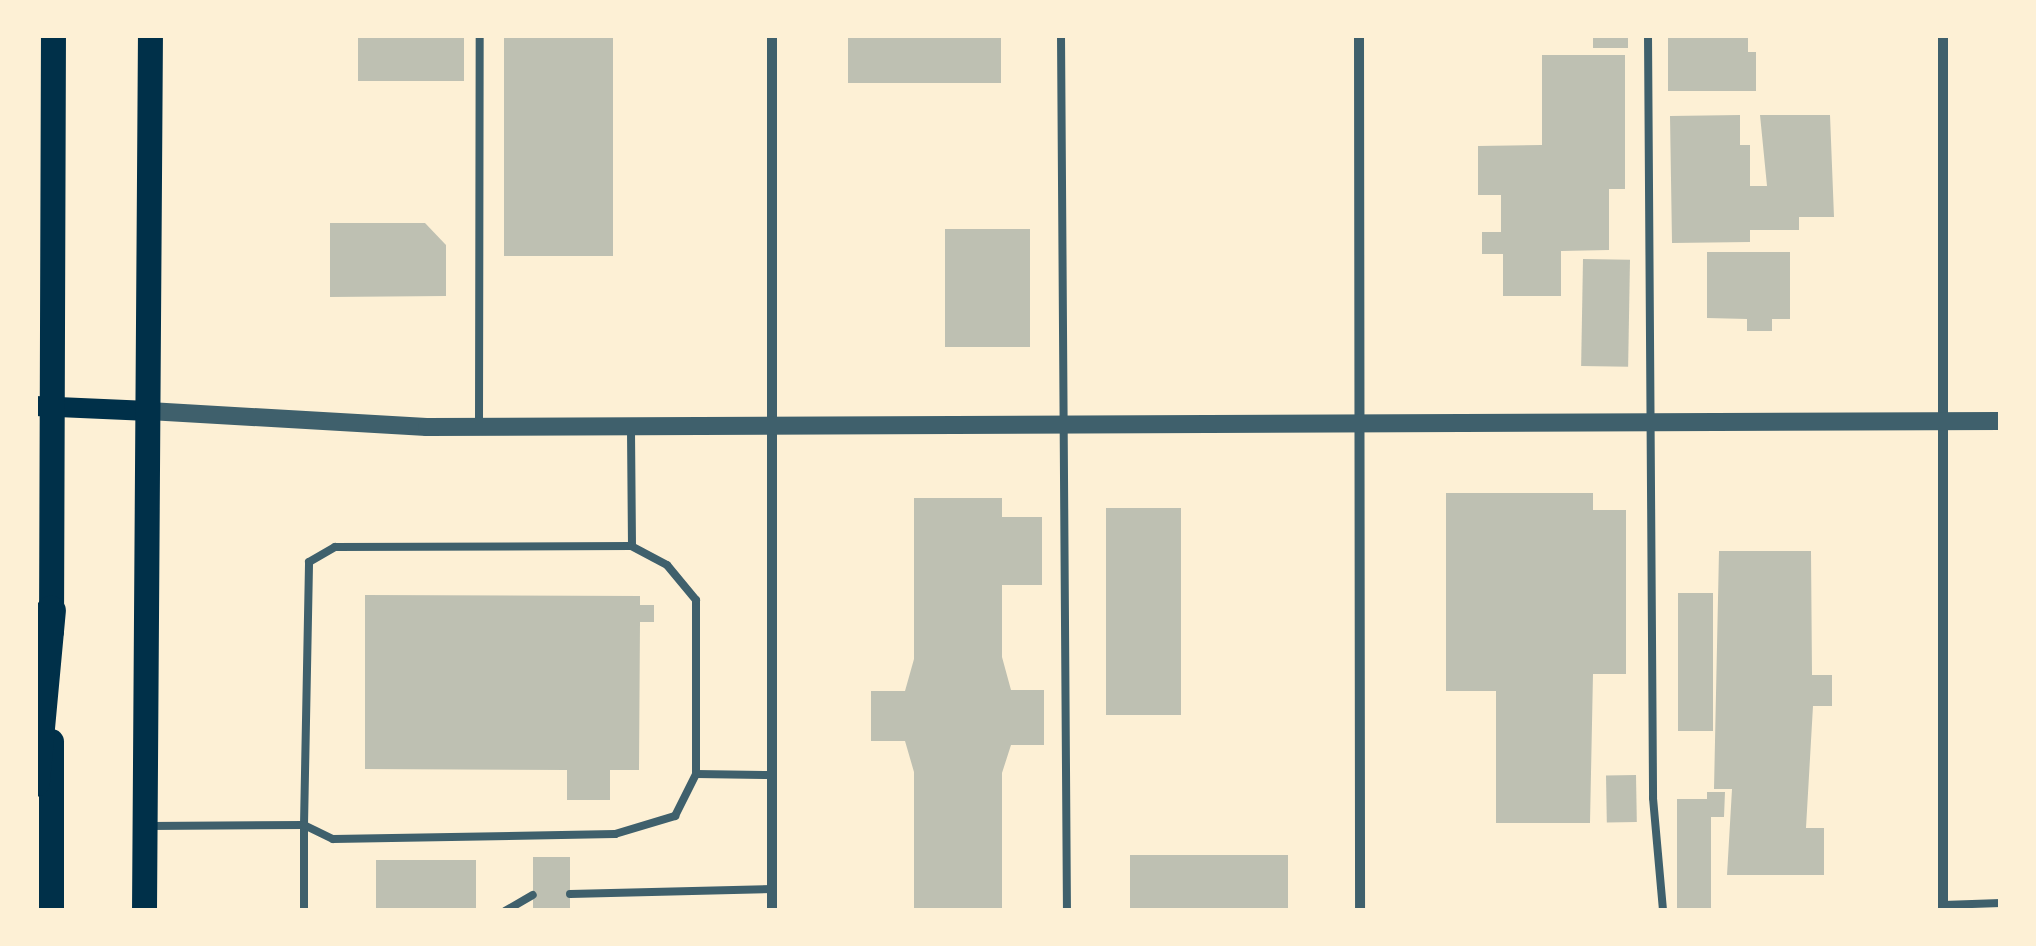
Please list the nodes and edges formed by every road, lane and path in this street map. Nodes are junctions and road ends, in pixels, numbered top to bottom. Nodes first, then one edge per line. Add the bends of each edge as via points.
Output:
1 (53, 35) edge
2 (150, 35) edge
3 (480, 35) edge
4 (772, 35) edge
5 (1061, 35) edge
6 (1359, 35) edge
7 (1648, 35) edge
8 (1943, 35) edge
9 (43, 406) edge
10 (148, 410) junction
11 (1944, 421) junction
12 (2001, 421) edge
13 (1648, 422) junction
14 (1061, 424) junction
15 (1360, 424) junction
16 (772, 425) junction
17 (631, 426) junction
18 (479, 427) junction
19 (632, 546) junction
20 (51, 611) junction
21 (696, 774) junction
22 (772, 775) junction
23 (35, 782) edge
24 (144, 826) junction
25 (304, 826) junction
26 (772, 889) junction
27 (570, 894) dead end
28 (532, 896) dead end
29 (2001, 904) edge
30 (1944, 908) edge
31 (51, 911) edge
32 (144, 911) edge
33 (304, 911) edge
34 (505, 911) edge
35 (772, 911) edge
36 (1067, 911) edge
37 (1360, 911) edge
38 (1663, 911) edge

1 - 9 main road
2 - 10 main road
3 - 18 lane
4 - 16 street
5 - 14 lane
6 - 15 street
7 - 13 lane
8 - 11 street
9 - 10 main road
9 - 20 main road
10 - 18 street
10 - 24 main road
11 - 12 street
11 - 13 street
11 - 30 street
13 - 15 street
13 - 38 lane via 1652,798
14 - 15 street
14 - 16 street
14 - 36 lane
15 - 37 street
16 - 17 street
16 - 22 street
17 - 18 street
17 - 19 lane
19 - 21 lane via 667,566 696,600
19 - 25 lane via 336,547 309,562
20 - 23 highway
20 - 31 main road
21 - 22 lane
21 - 25 lane via 676,816 615,834 333,839
22 - 26 street
24 - 25 lane
24 - 32 main road
25 - 33 lane
26 - 27 lane
26 - 35 street
28 - 34 lane
29 - 30 lane

